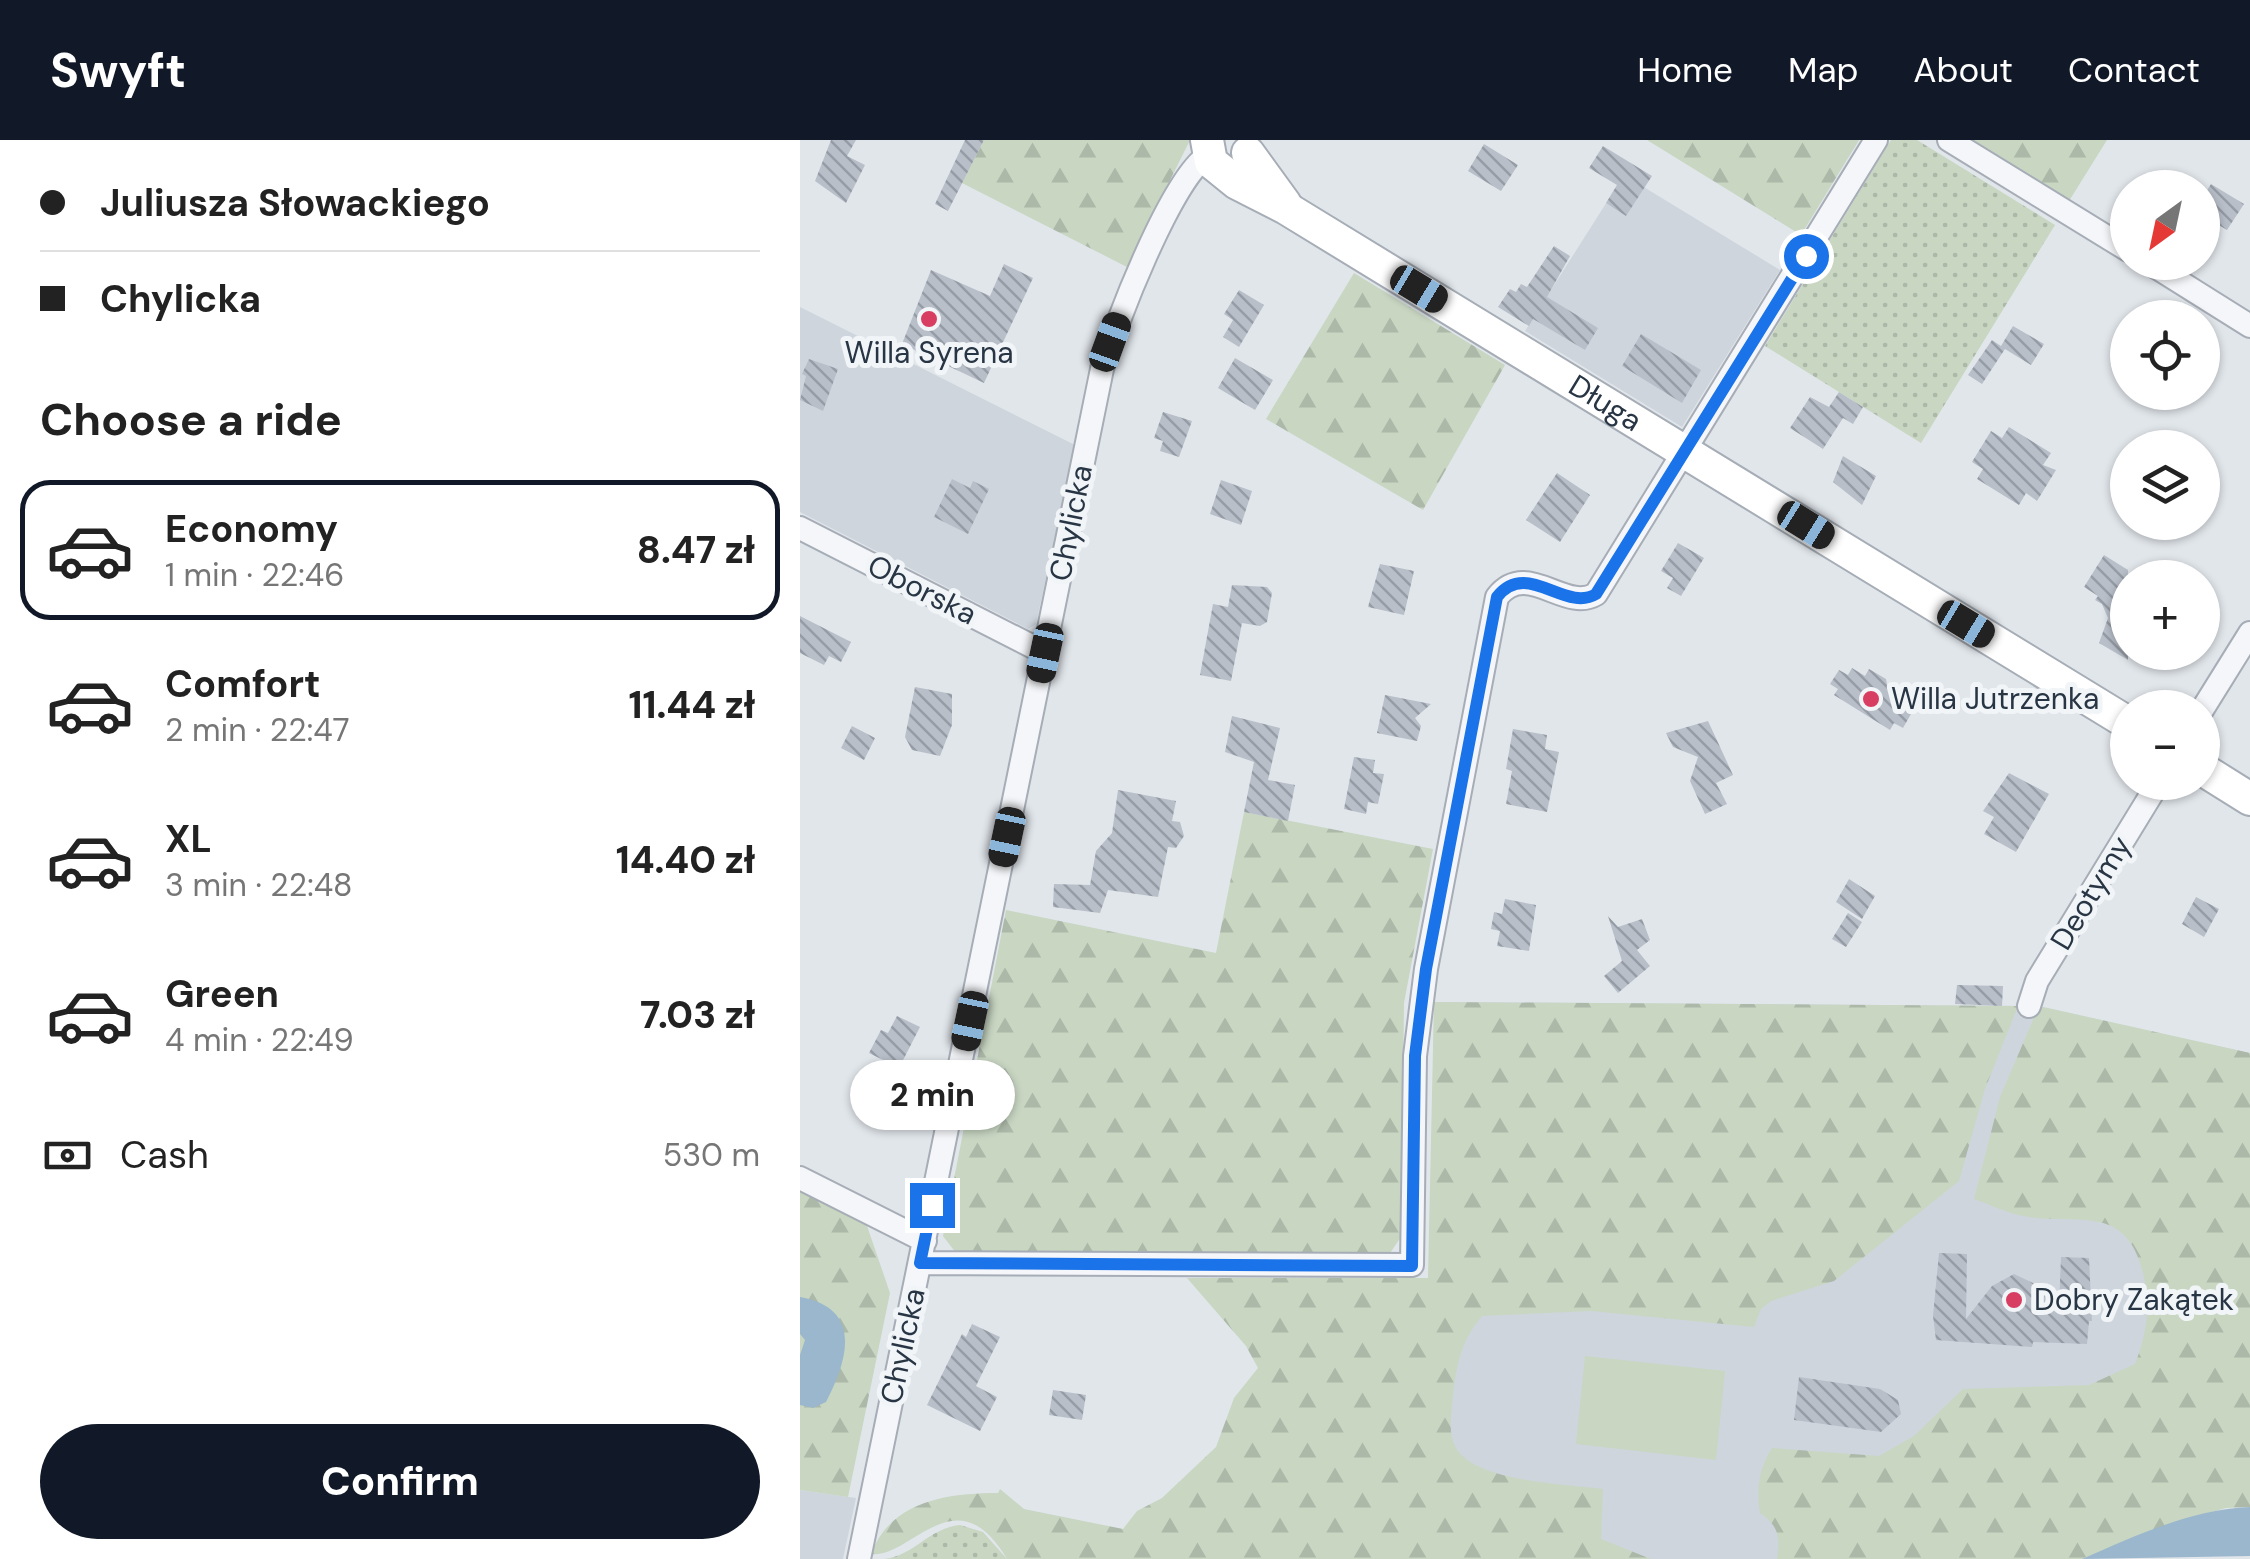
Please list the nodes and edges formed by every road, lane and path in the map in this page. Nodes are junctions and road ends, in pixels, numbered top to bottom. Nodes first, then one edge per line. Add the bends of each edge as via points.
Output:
1 (1876, 140) edge
2 (1949, 140) edge
3 (1226, 152) edge
4 (2110, 239) edge
5 (2177, 280) edge
6 (2250, 326) edge
7 (1684, 451) junction
8 (800, 528) edge
9 (2250, 633) edge
10 (1045, 653) junction
11 (2214, 690) edge
12 (2110, 712) edge
13 (2220, 780) edge
14 (2250, 799) edge
15 (2148, 800) edge
16 (2029, 1006) dead end
17 (800, 1178) edge
18 (923, 1252) junction
19 (859, 1559) edge

1 - 7 street
2 - 4 street
3 - 7 street, Długa via 1286,208
3 - 10 street, Chylicka via 1187,176 1110,342
5 - 6 street
7 - 12 street, Długa
7 - 18 street via 1596,594 1581,598 1518,582 1497,597 1415,1056 1412,1266
8 - 10 street, Oborska
9 - 11 street
10 - 18 street, Chylicka
13 - 14 street
15 - 16 street, Deotymy via 2037,981
17 - 18 street
18 - 19 street, Chylicka

